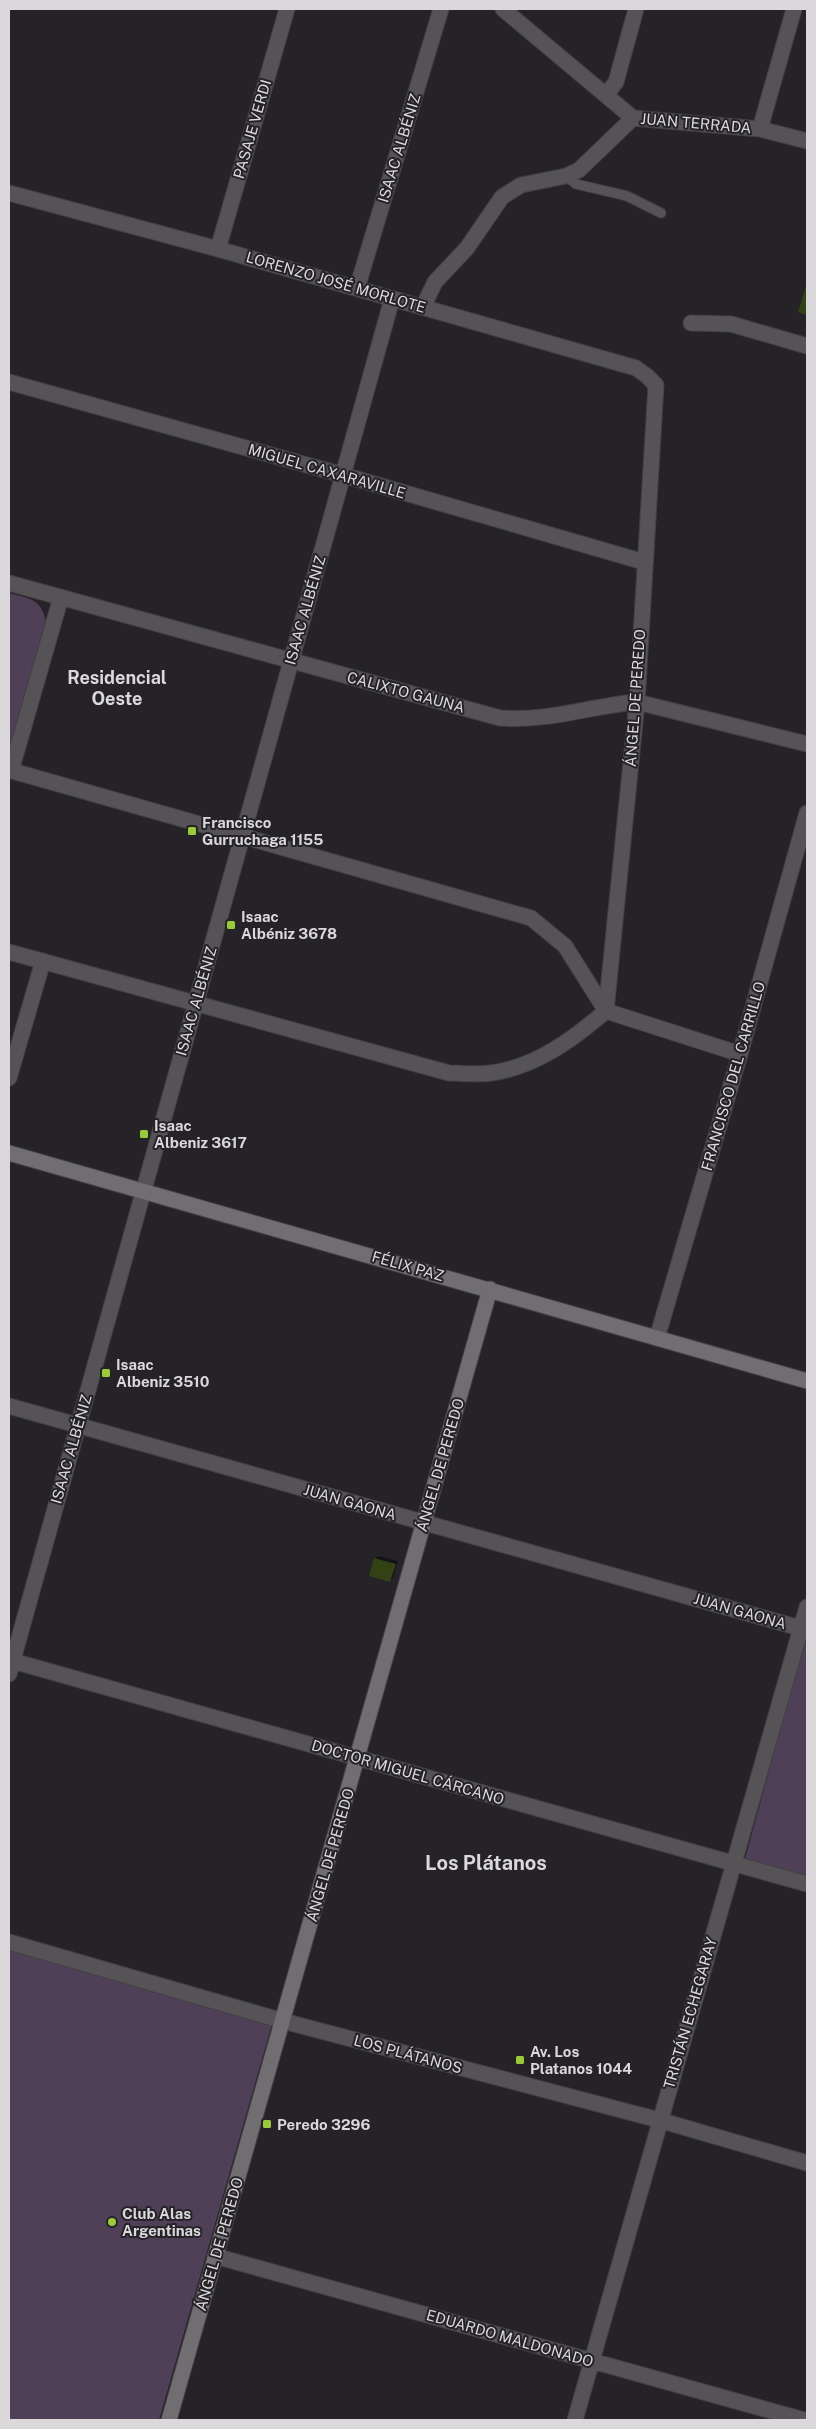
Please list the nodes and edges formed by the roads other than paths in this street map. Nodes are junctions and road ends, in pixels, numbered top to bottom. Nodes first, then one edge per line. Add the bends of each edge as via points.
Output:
1 (287, 9) edge
2 (441, 9) edge
3 (503, 9) edge
4 (636, 9) edge
5 (794, 9) edge
6 (606, 96) junction
7 (633, 118) junction
8 (760, 129) junction
9 (807, 141) edge
10 (566, 176) junction
11 (9, 193) edge
12 (661, 213) dead end
13 (218, 248) junction
14 (357, 288) junction
15 (392, 299) junction
16 (423, 307) junction
17 (691, 323) dead end
18 (807, 346) edge
19 (9, 382) edge
20 (656, 385) joint
21 (343, 475) junction
22 (644, 562) junction
23 (9, 583) edge
24 (61, 598) junction
25 (291, 660) junction
26 (637, 702) junction
27 (807, 744) edge
28 (10, 771) edge
29 (807, 813) edge
30 (242, 835) junction
31 (9, 952) edge
32 (43, 962) junction
33 (195, 1004) junction
34 (606, 1011) junction
35 (740, 1054) junction
36 (9, 1078) edge
37 (9, 1153) edge
38 (143, 1191) junction
39 (490, 1289) junction
40 (658, 1338) junction
41 (807, 1380) edge
42 (9, 1406) edge
43 (78, 1425) junction
44 (424, 1522) junction
45 (807, 1607) edge
46 (804, 1629) edge
47 (10, 1665) edge
48 (358, 1758) junction
49 (734, 1864) junction
50 (807, 1884) edge
51 (9, 1942) edge
52 (283, 2021) junction
53 (660, 2120) junction
54 (807, 2163) edge
55 (216, 2256) junction
56 (592, 2361) junction
57 (169, 2420) edge
58 (575, 2420) edge
59 (804, 2420) edge

1 - 13 street, PASAJE VERDI
2 - 14 street, ISAAC ALBÉNIZ
3 - 6 street, JUAN TERRADA
4 - 6 street via 616,82
5 - 8 street
6 - 7 street, JUAN TERRADA
7 - 8 street, JUAN TERRADA
7 - 10 street via 596,156
8 - 9 street, JUAN TERRADA
10 - 12 lane via 576,184 626,196
10 - 16 street via 521,184 502,197 467,248 436,282
11 - 13 street, LORENZO JOSÉ MORLOTE
13 - 14 street, LORENZO JOSÉ MORLOTE
14 - 15 street, LORENZO JOSÉ MORLOTE
15 - 16 street, LORENZO JOSÉ MORLOTE
15 - 21 street, ISAAC ALBÉNIZ
16 - 20 street, LORENZO JOSÉ MORLOTE via 636,368
17 - 18 street via 731,324
19 - 21 street, MIGUEL CAXARAVILLE
20 - 22 street, ÁNGEL DE PEREDO
21 - 22 street, MIGUEL CAXARAVILLE
21 - 25 street, ISAAC ALBÉNIZ
22 - 26 street, ÁNGEL DE PEREDO
23 - 24 street, CALIXTO GAUNA
24 - 25 street, CALIXTO GAUNA
24 - 28 street
25 - 26 street, CALIXTO GAUNA via 500,718 538,719
25 - 30 street, ISAAC ALBÉNIZ
26 - 27 street, CALIXTO GAUNA
26 - 34 street, ÁNGEL DE PEREDO
28 - 30 street
29 - 35 street, FRANCISCO DEL CARRILLO
30 - 33 street, ISAAC ALBÉNIZ
30 - 34 street via 531,918 565,946
31 - 32 street
32 - 33 street
32 - 36 street
33 - 34 street via 449,1074 491,1073 521,1065 555,1050
33 - 38 street, ISAAC ALBÉNIZ
34 - 35 street
35 - 40 street, FRANCISCO DEL CARRILLO
37 - 38 main road, FÉLIX PAZ
38 - 39 main road, FÉLIX PAZ
38 - 43 street, ISAAC ALBÉNIZ
39 - 40 main road, FÉLIX PAZ
39 - 44 main road, ÁNGEL DE PEREDO
40 - 41 main road, FÉLIX PAZ
42 - 43 street, JUAN GAONA
43 - 44 street, JUAN GAONA
43 - 47 street, ISAAC ALBÉNIZ
44 - 46 street, JUAN GAONA
44 - 48 main road, ÁNGEL DE PEREDO
45 - 46 street, TRISTÁN ECHEGARAY
46 - 49 street, TRISTÁN ECHEGARAY
47 - 48 street, DOCTOR MIGUEL CÁRCANO
48 - 49 street, DOCTOR MIGUEL CÁRCANO
48 - 52 main road, ÁNGEL DE PEREDO
49 - 50 street, DOCTOR MIGUEL CÁRCANO
49 - 53 street, TRISTÁN ECHEGARAY
51 - 52 street, LOS PLÁTANOS
52 - 53 street, LOS PLÁTANOS
52 - 55 main road, ÁNGEL DE PEREDO
53 - 54 street, LOS PLÁTANOS
53 - 56 street, TRISTÁN ECHEGARAY
55 - 56 street, EDUARDO MALDONADO
55 - 57 main road, ÁNGEL DE PEREDO
56 - 58 street, TRISTÁN ECHEGARAY
56 - 59 street, EDUARDO MALDONADO

